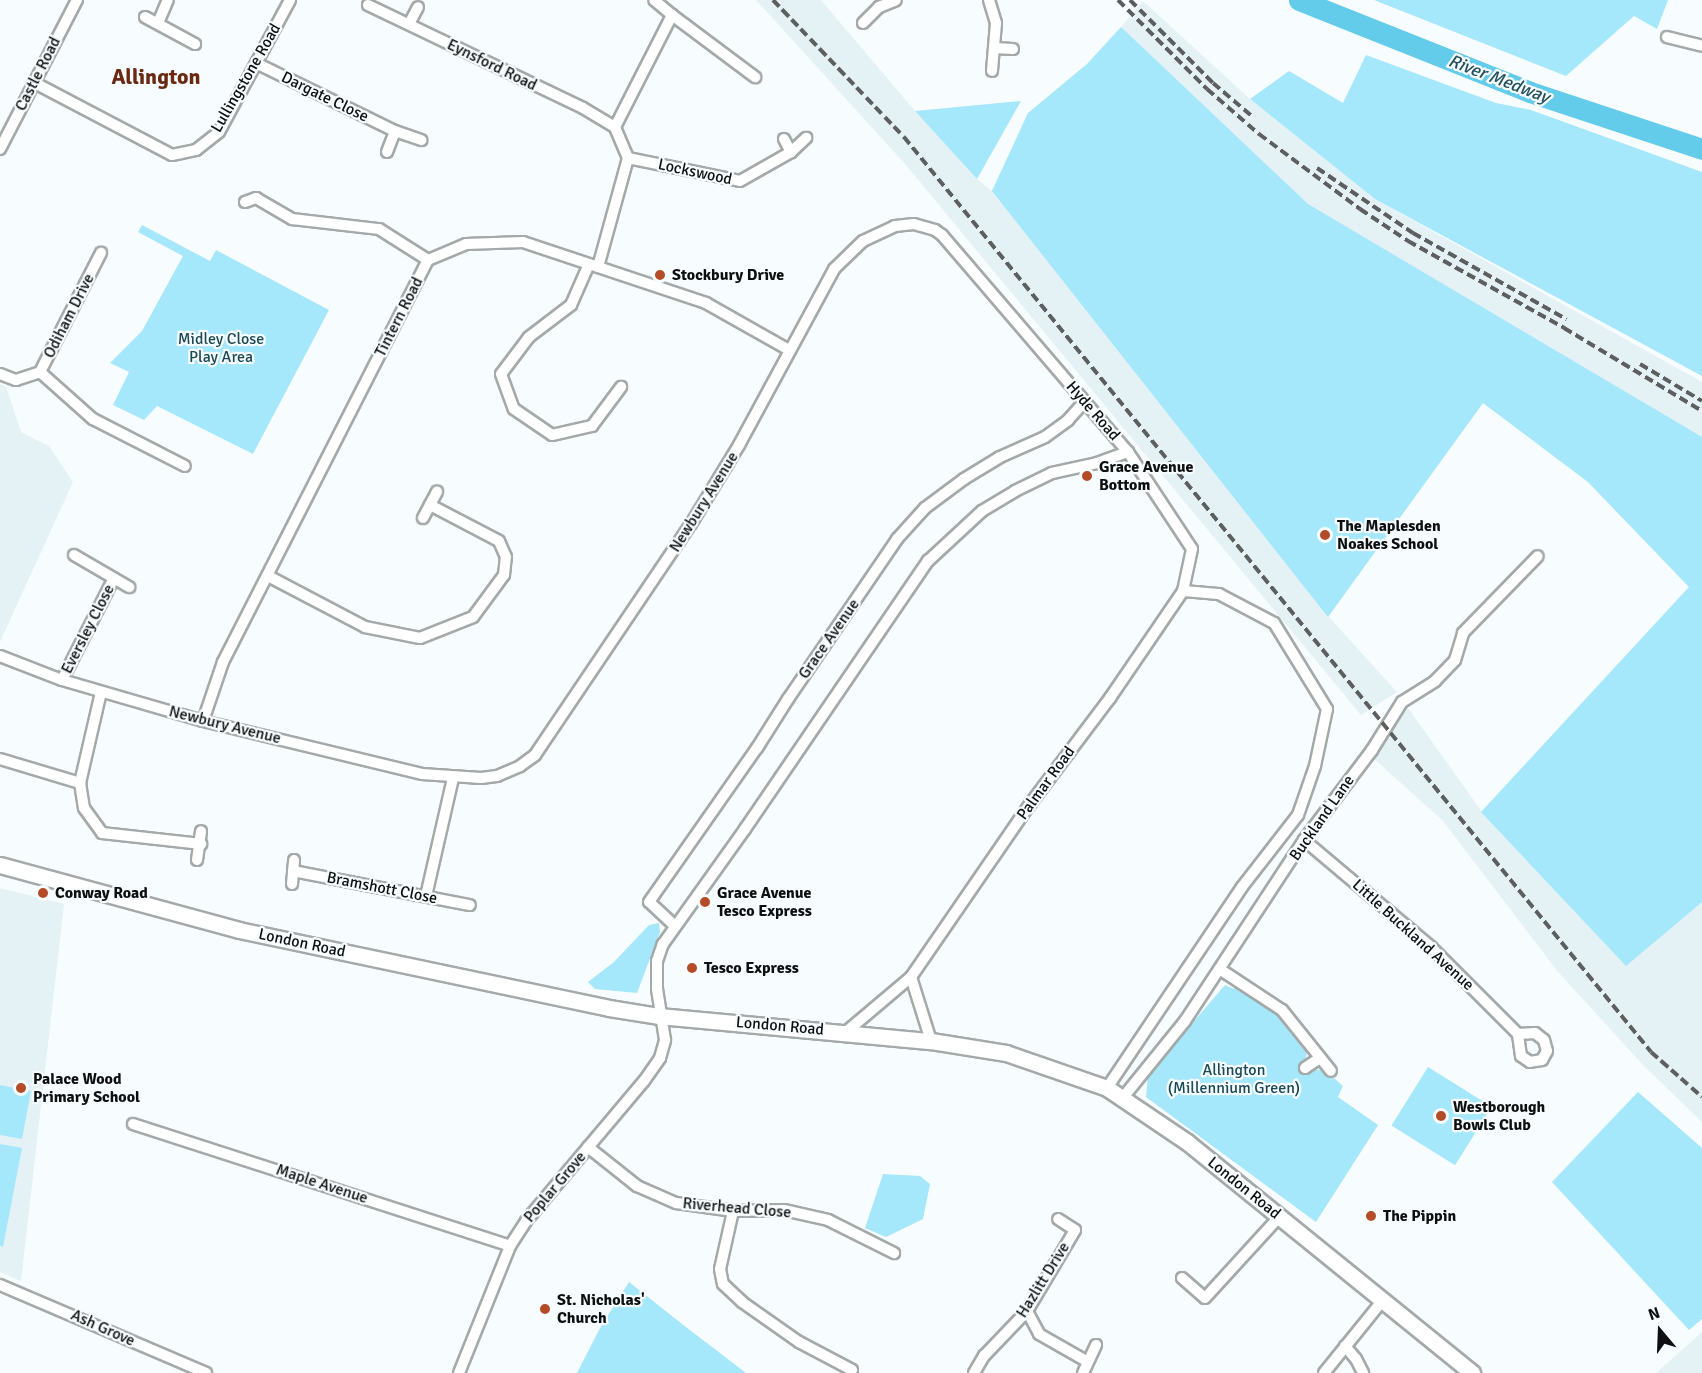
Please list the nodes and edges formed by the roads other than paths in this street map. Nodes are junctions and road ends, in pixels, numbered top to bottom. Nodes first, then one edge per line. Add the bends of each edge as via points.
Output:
1 (77, 0) edge
2 (168, 0) edge
3 (290, 0) edge
4 (654, 0) edge
5 (896, 0) edge
6 (989, 0) edge
7 (368, 5) dead end
8 (418, 7) dead end
9 (672, 15) junction
10 (145, 17) dead end
11 (158, 23) junction
12 (863, 23) dead end
13 (409, 24) junction
14 (1667, 37) dead end
15 (195, 44) dead end
16 (1702, 46) edge
17 (994, 48) junction
18 (1013, 49) dead end
19 (256, 63) junction
20 (992, 71) dead end
21 (755, 77) dead end
22 (33, 82) junction
23 (615, 127) junction
24 (395, 131) junction
25 (806, 138) dead end
26 (784, 139) dead end
27 (421, 140) dead end
28 (0, 149) edge
29 (387, 152) dead end
30 (791, 152) junction
31 (628, 158) junction
32 (245, 202) dead end
33 (942, 235) joint
34 (101, 253) dead end
35 (428, 260) junction
36 (593, 265) junction
37 (789, 350) junction
38 (40, 372) junction
39 (0, 374) edge
40 (621, 387) dead end
41 (1084, 402) junction
42 (1128, 452) junction
43 (185, 466) dead end
44 (437, 492) dead end
45 (430, 505) junction
46 (423, 518) dead end
47 (74, 555) dead end
48 (1538, 556) dead end
49 (268, 576) junction
50 (114, 578) junction
51 (129, 587) dead end
52 (1183, 591) junction
53 (0, 656) edge
54 (62, 680) junction
55 (101, 692) junction
56 (203, 721) junction
57 (0, 759) edge
58 (453, 778) junction
59 (80, 783) junction
60 (201, 831) dead end
61 (1304, 840) junction
62 (201, 844) junction
63 (197, 860) dead end
64 (0, 865) edge
65 (292, 884) dead end
66 (426, 896) junction
67 (470, 905) dead end
68 (675, 926) junction
69 (1221, 970) junction
70 (910, 977) junction
71 (659, 1016) junction
72 (846, 1032) junction
73 (1518, 1034) dead end
74 (931, 1041) junction
75 (1320, 1058) junction
76 (1305, 1068) dead end
77 (1331, 1071) dead end
78 (1107, 1088) junction
79 (1121, 1100) junction
80 (133, 1124) dead end
81 (588, 1147) junction
82 (733, 1211) junction
83 (1279, 1216) junction
84 (1058, 1219) dead end
85 (510, 1246) junction
86 (894, 1253) dead end
87 (1182, 1278) dead end
88 (0, 1285) edge
89 (1383, 1300) junction
90 (1027, 1311) junction
91 (1096, 1346) dead end
92 (1345, 1346) junction
93 (1085, 1368) edge
94 (852, 1370) dead end
95 (206, 1373) edge
96 (459, 1373) edge
97 (974, 1373) edge
98 (1324, 1373) edge
99 (1363, 1373) edge
100 (1472, 1373) edge

1 - 22 street, Castle Road
2 - 11 street
3 - 19 street, Lullingstone Road
4 - 9 street
5 - 12 street via 879,7
6 - 17 street via 996,23
7 - 13 street, Eynsford Road
8 - 13 street
9 - 21 street
9 - 23 street
10 - 11 street
11 - 15 street
13 - 23 street, Eynsford Road
14 - 16 street
17 - 18 street
17 - 20 street
19 - 22 street, Lullingstone Road via 219,132 196,150 172,155
19 - 24 street, Dargate Close
22 - 28 street, Castle Road
23 - 31 street
24 - 27 street, Dargate Close
24 - 29 street
25 - 30 street, Lockswood
26 - 30 street
30 - 31 street, Lockswood via 740,181
31 - 36 street
32 - 35 street via 256,198 292,219 379,229
33 - 37 street, Newbury Avenue via 914,224 895,226 863,241 834,268
33 - 41 street, Hyde Road
34 - 38 street, Odiham Drive
35 - 36 street, Tintern Road via 466,244 523,242
35 - 49 street, Tintern Road
36 - 37 street, Tintern Road via 706,303
36 - 40 street via 571,305 529,337 501,374 514,409 552,435 592,426
37 - 58 street, Newbury Avenue via 691,525 535,755 497,776
38 - 39 street, Odiham Drive via 16,380
38 - 43 street via 93,419
41 - 42 street, Hyde Road
41 - 68 street, Grace Avenue via 1045,437 964,479 925,508 897,539 649,902
42 - 52 street, Hyde Road via 1192,549
42 - 68 street via 1052,473 1015,491 982,511 928,561
44 - 45 street
45 - 46 street
45 - 49 street via 499,541 506,557 504,575 473,617 420,638 364,627
47 - 50 street, Eversley Close
48 - 61 street, Buckland Lane via 1463,633 1455,660 1435,681 1402,702 1372,750
49 - 56 street, Tintern Road via 223,662
50 - 51 street, Eversley Close
50 - 54 street, Eversley Close
52 - 70 street, Palmar Road
52 - 78 street, Buckland Lane via 1219,594 1274,623 1327,709 1315,766 1298,815 1242,887
53 - 54 street, Newbury Avenue
54 - 55 street, Newbury Avenue
55 - 56 street, Newbury Avenue
55 - 59 street
56 - 58 street, Newbury Avenue
57 - 59 street
58 - 66 street
59 - 62 street via 84,808 102,833
60 - 62 street
61 - 69 street, Buckland Lane
61 - 73 street, Little Buckland Avenue via 1431,947
62 - 63 street
64 - 71 main road, London Road via 239,930
65 - 66 street, Bramshott Close via 294,866
66 - 67 street, Bramshott Close
68 - 71 street via 657,961
69 - 75 street via 1282,1010
69 - 79 street, Buckland Lane via 1185,1022
70 - 72 street, Palmar Road
70 - 74 street
71 - 72 main road, London Road
71 - 81 street, Poplar Grove via 665,1040 660,1058
72 - 74 main road, London Road
74 - 78 main road, London Road via 1006,1053
75 - 76 street
75 - 77 street
78 - 79 main road, London Road
79 - 83 main road, London Road via 1187,1142
80 - 85 street, Maple Avenue
81 - 82 street, Riverhead Close via 637,1186 676,1203
81 - 85 street, Poplar Grove
82 - 86 street, Riverhead Close via 784,1210 828,1220
82 - 94 street via 720,1269 723,1284 799,1342
83 - 87 street via 1205,1298
83 - 89 main road, London Road
84 - 90 street, Hazlitt Drive via 1075,1230
85 - 96 street, Poplar Grove
88 - 95 street, Ash Grove
89 - 92 street
89 - 100 main road, London Road
90 - 93 street via 1039,1334
90 - 97 street, Hazlitt Drive via 984,1356
91 - 93 street
92 - 98 street
92 - 99 street

